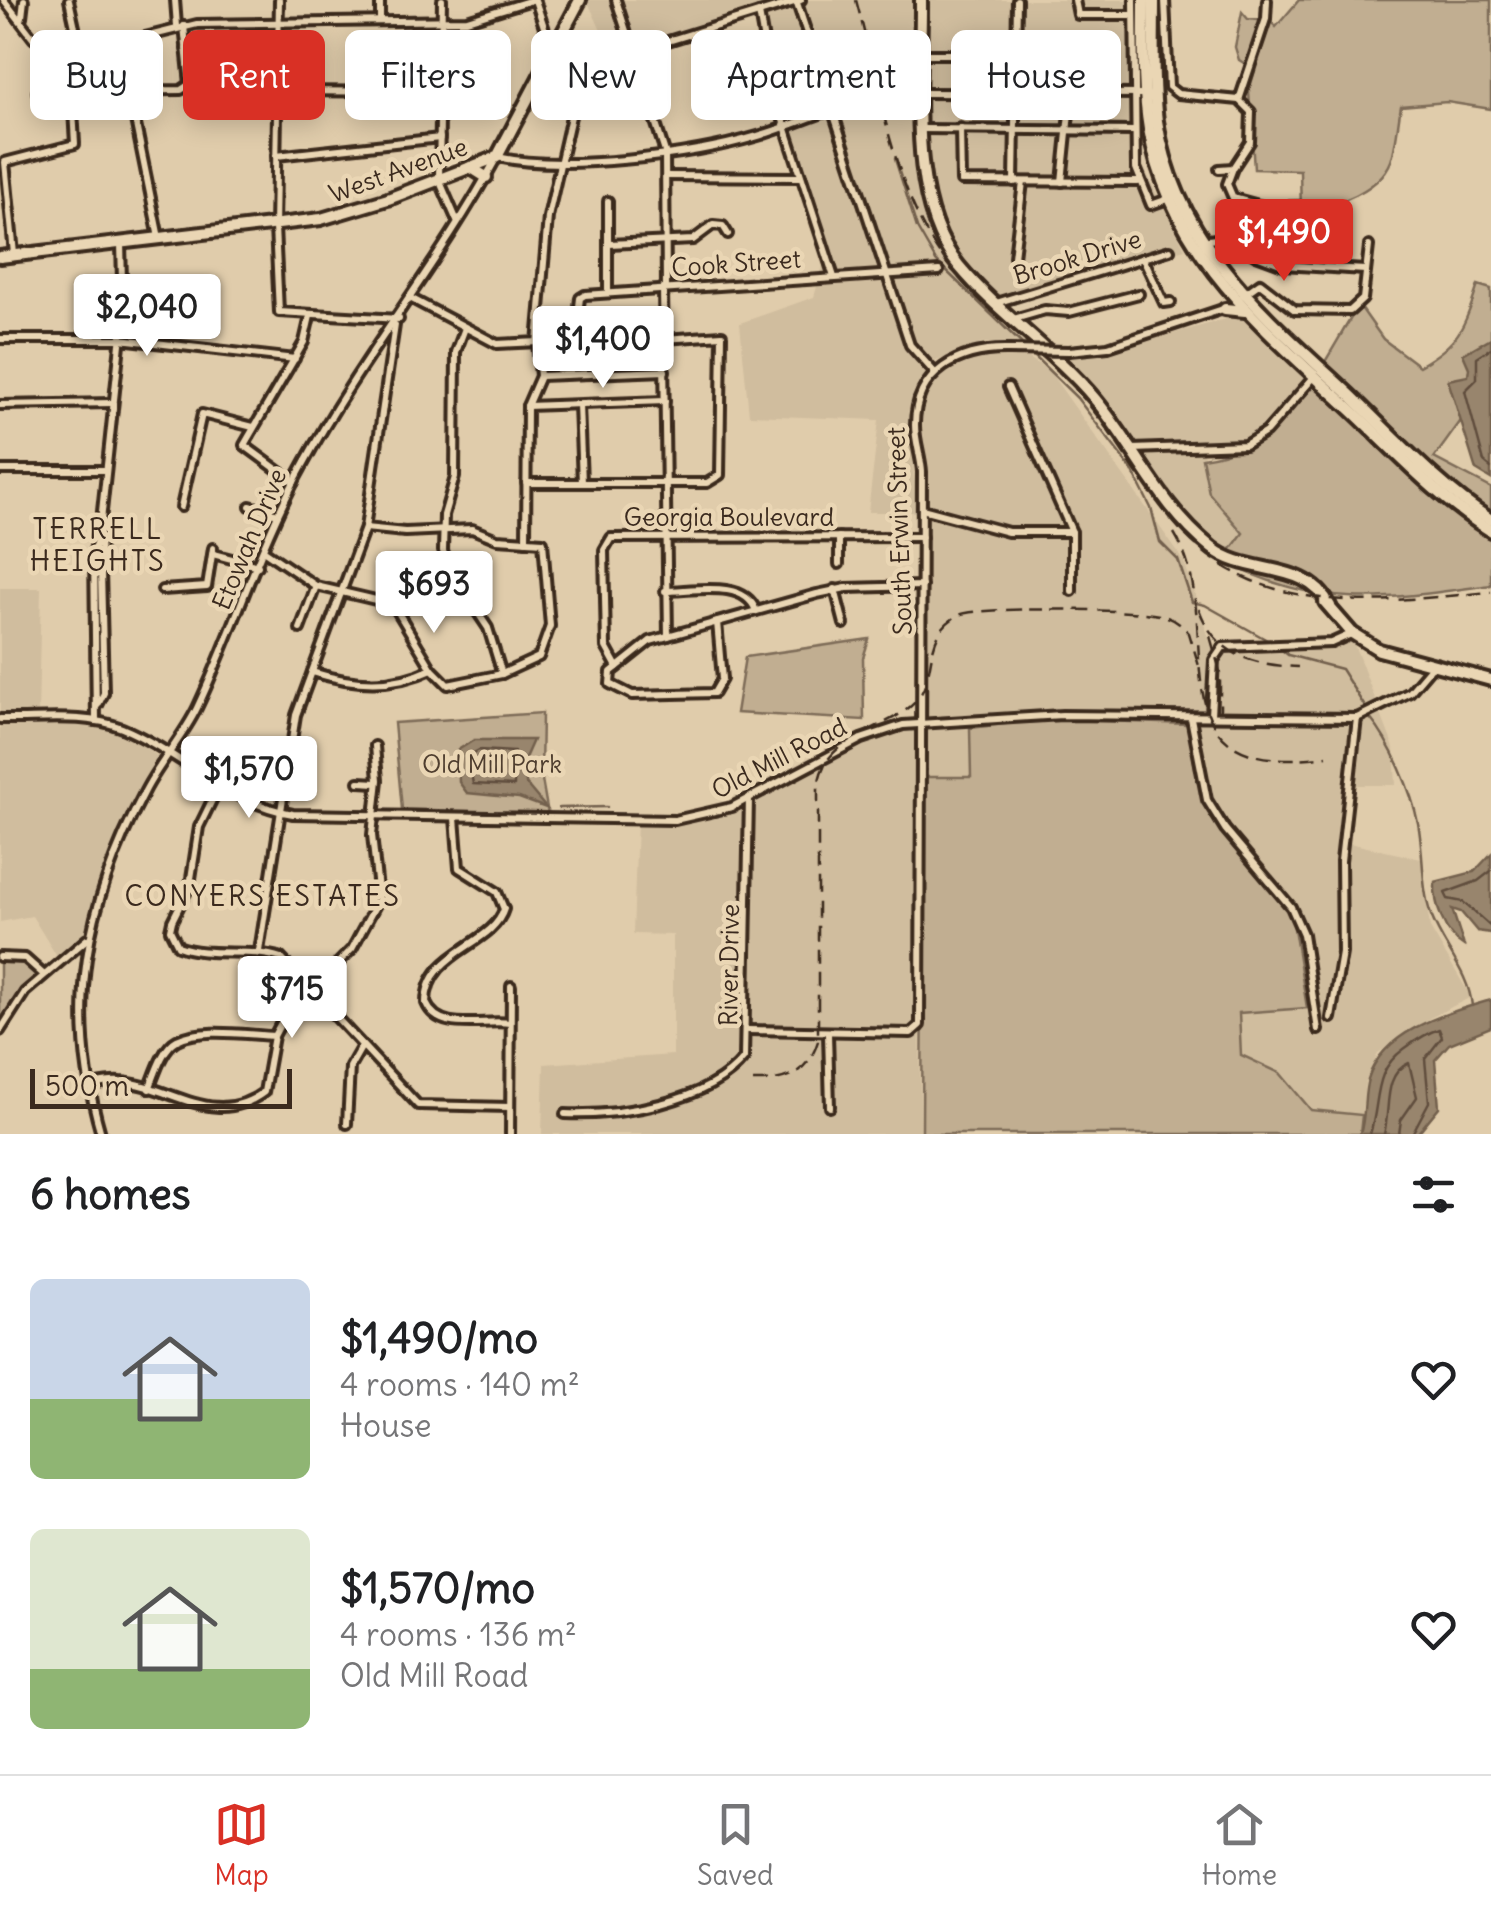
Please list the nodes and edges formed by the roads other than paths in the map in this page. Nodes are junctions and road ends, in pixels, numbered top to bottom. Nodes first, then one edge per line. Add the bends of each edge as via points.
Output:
1 (4, 0) edge
2 (24, 0) edge
3 (69, 0) edge
4 (175, 0) edge
5 (279, 0) edge
6 (380, 0) edge
7 (442, 0) edge
8 (533, 0) edge
9 (580, 0) edge
10 (616, 0) edge
11 (798, 0) edge
12 (921, 0) edge
13 (1016, 0) edge
14 (1075, 0) edge
15 (1134, 0) edge
16 (1149, 0) edge
17 (1165, 0) edge
18 (1267, 0) edge
19 (758, 13) junction
20 (1134, 15) junction
21 (22, 18) junction
22 (442, 20) junction
23 (380, 21) junction
24 (277, 22) junction
25 (180, 26) junction
26 (30, 30) edge
27 (76, 30) edge
28 (277, 30) edge
29 (442, 30) edge
30 (544, 30) edge
31 (564, 30) edge
32 (626, 30) edge
33 (761, 30) edge
34 (806, 30) edge
35 (922, 30) edge
36 (1017, 30) edge
37 (163, 31) edge
38 (183, 38) edge
39 (671, 40) edge
40 (531, 92) edge
41 (1121, 94) edge
42 (1132, 94) junction
43 (1150, 94) junction
44 (1240, 100) junction
45 (74, 120) edge
46 (135, 120) edge
47 (275, 120) edge
48 (440, 120) edge
49 (572, 120) edge
50 (655, 120) edge
51 (782, 120) edge
52 (804, 120) edge
53 (835, 120) edge
54 (923, 120) edge
55 (1015, 120) edge
56 (1067, 120) edge
57 (784, 127) junction
58 (960, 128) junction
59 (923, 129) junction
60 (1014, 129) junction
61 (1066, 130) junction
62 (1135, 131) junction
63 (440, 138) junction
64 (666, 152) junction
65 (276, 156) junction
66 (496, 157) junction
67 (563, 163) junction
68 (3, 167) edge
69 (470, 167) junction
70 (1233, 168) junction
71 (1219, 169) dead end
72 (666, 176) junction
73 (486, 177) junction
74 (800, 177) junction
75 (440, 182) junction
76 (1018, 182) junction
77 (1062, 182) junction
78 (1138, 182) junction
79 (1167, 195) junction
80 (608, 201) dead end
81 (1299, 206) dead end
82 (458, 222) junction
83 (275, 227) junction
84 (728, 234) dead end
85 (159, 240) junction
86 (666, 241) junction
87 (1202, 242) junction
88 (121, 244) junction
89 (609, 244) junction
90 (1369, 246) dead end
91 (1170, 250) dead end
92 (14, 256) junction
93 (0, 257) edge
94 (1014, 257) dead end
95 (1143, 258) junction
96 (1366, 270) junction
97 (939, 271) dead end
98 (886, 274) junction
99 (834, 278) junction
100 (1223, 286) junction
101 (664, 288) junction
102 (608, 293) junction
103 (1138, 294) dead end
104 (1240, 298) junction
105 (412, 299) junction
106 (1171, 302) dead end
107 (996, 303) junction
108 (1223, 310) junction
109 (1250, 314) junction
110 (310, 316) junction
111 (1014, 319) junction
112 (397, 322) junction
113 (465, 328) junction
114 (664, 337) junction
115 (120, 338) junction
116 (0, 339) edge
117 (575, 340) junction
118 (538, 343) junction
119 (295, 359) junction
120 (924, 363) junction
121 (944, 365) junction
122 (665, 370) junction
123 (935, 373) junction
124 (1315, 373) junction
125 (540, 376) junction
126 (926, 385) junction
127 (1008, 387) dead end
128 (665, 400) junction
129 (113, 403) junction
130 (0, 405) edge
131 (579, 405) junction
132 (527, 406) junction
133 (253, 427) junction
134 (1130, 449) junction
135 (0, 470) edge
136 (106, 470) junction
137 (294, 482) junction
138 (526, 483) junction
139 (582, 483) junction
140 (666, 483) junction
141 (1442, 489) junction
142 (250, 506) dead end
143 (181, 507) dead end
144 (922, 509) junction
145 (278, 514) junction
146 (1491, 526) edge
147 (364, 528) junction
148 (442, 530) junction
149 (1072, 532) junction
150 (665, 537) junction
151 (839, 537) junction
152 (922, 538) junction
153 (526, 542) junction
154 (264, 550) junction
155 (840, 564) dead end
156 (258, 566) junction
157 (316, 586) junction
158 (922, 586) junction
159 (835, 589) junction
160 (162, 590) dead end
161 (665, 591) junction
162 (1072, 591) dead end
163 (341, 594) junction
164 (756, 611) junction
165 (718, 622) junction
166 (844, 624) dead end
167 (300, 629) dead end
168 (1352, 633) junction
169 (668, 636) junction
170 (1433, 665) junction
171 (617, 667) junction
172 (432, 669) junction
173 (312, 672) junction
174 (502, 674) junction
175 (1491, 680) edge
176 (1211, 715) junction
177 (1191, 718) junction
178 (1357, 718) junction
179 (0, 719) edge
180 (96, 721) junction
181 (922, 722) junction
182 (375, 746) dead end
183 (168, 755) junction
184 (359, 782) dead end
185 (378, 783) junction
186 (220, 786) junction
187 (749, 798) junction
188 (734, 806) junction
189 (280, 812) junction
190 (373, 816) junction
191 (455, 818) junction
192 (750, 818) junction
193 (88, 938) junction
194 (258, 950) junction
195 (72, 954) junction
196 (0, 957) edge
197 (62, 962) junction
198 (84, 963) junction
199 (44, 976) junction
200 (512, 986) dead end
201 (311, 988) junction
202 (1331, 1018) dead end
203 (510, 1023) junction
204 (748, 1030) junction
205 (1318, 1030) dead end
206 (0, 1031) edge
207 (828, 1034) junction
208 (274, 1036) junction
209 (362, 1046) junction
210 (88, 1086) junction
211 (149, 1089) junction
212 (510, 1107) junction
213 (830, 1107) dead end
214 (565, 1114) dead end
215 (347, 1124) dead end
216 (101, 1134) edge
217 (510, 1134) edge

1 - 21 street
2 - 21 street
3 - 27 street
4 - 25 street
5 - 24 street
6 - 23 street
7 - 22 street
8 - 22 street via 476,19
8 - 30 street
9 - 31 main road, Etowah Drive
10 - 32 street
11 - 19 street
11 - 34 street
12 - 35 main road
13 - 36 street
14 - 20 street via 1076,14
15 - 20 street
16 - 43 main road
17 - 44 street via 1169,87 1178,94
18 - 44 street
19 - 33 street
19 - 39 street
20 - 42 street
21 - 26 street
22 - 23 street
22 - 29 street
23 - 24 street
24 - 25 street
24 - 28 street
25 - 37 street
25 - 38 street
40 - 66 main road, Etowah Drive
41 - 42 street, West Avenue
42 - 43 street, West Avenue
42 - 62 street
43 - 79 main road via 1148,127
43 - 87 main road via 1183,209
44 - 70 street via 1251,112 1250,142
45 - 68 street via 75,144
46 - 85 street
47 - 65 street
48 - 63 street
49 - 67 street
50 - 64 street
51 - 57 street
52 - 57 street, West Avenue
53 - 98 street
54 - 59 main road
55 - 60 street
56 - 61 street
57 - 64 street, West Avenue
57 - 74 street
58 - 59 street
58 - 60 street
58 - 76 street via 961,181
59 - 107 main road via 925,190 936,228 958,264
60 - 61 street
60 - 76 street
61 - 62 street
61 - 77 street
62 - 78 street
63 - 65 street
63 - 75 street
64 - 67 street, West Avenue
64 - 72 street
65 - 83 street
66 - 67 street, West Avenue
66 - 69 main road, West Avenue
66 - 73 street, Etowah Drive
67 - 118 street via 548,217
68 - 92 street
69 - 73 main road
69 - 75 main road, West Avenue
70 - 71 street
70 - 81 street via 1227,184 1233,198 1266,208
72 - 74 street
72 - 86 street
73 - 82 street, Etowah Drive
74 - 99 street
75 - 82 street
75 - 83 main road, West Avenue
76 - 77 street
76 - 94 street
77 - 78 street
78 - 79 street via 1151,206
79 - 100 main road
79 - 104 main road
80 - 89 street
82 - 105 street, Etowah Drive
83 - 85 main road, West Avenue
83 - 110 street via 280,312
84 - 86 street via 713,225 692,240
85 - 88 main road, West Avenue
86 - 89 street
86 - 101 street
87 - 96 street via 1225,236 1283,266
87 - 104 main road
88 - 92 main road, West Avenue
88 - 115 street
89 - 102 street
90 - 96 street
91 - 95 street, Brook Drive
92 - 93 main road, West Avenue
95 - 106 street via 1164,302
95 - 107 street, Brook Drive
96 - 104 street via 1360,304 1347,311 1295,310 1260,282
97 - 98 street, Cook Street
98 - 99 street, Cook Street
98 - 120 street via 910,344
99 - 101 street, Cook Street
100 - 104 main road
100 - 108 main road
101 - 102 street, Cook Street
101 - 114 street
102 - 117 street via 582,296
103 - 111 street
104 - 108 street
104 - 109 main road
104 - 124 main road via 1285,334
105 - 112 street, Etowah Drive
105 - 113 street
107 - 111 main road
108 - 109 main road
108 - 121 street, bridge via 1108,347 968,353
109 - 124 main road
110 - 112 street
110 - 119 street
111 - 134 main road via 1094,398
112 - 137 street, Etowah Drive
112 - 147 street
113 - 118 street via 496,344
113 - 148 street via 456,355 455,478
114 - 117 street
114 - 122 street
114 - 140 street via 722,335 724,467 707,482
115 - 116 street
115 - 119 street
115 - 129 street
117 - 118 street
118 - 125 street
119 - 133 street
120 - 121 street
120 - 123 street
120 - 126 street
121 - 123 street, South Erwin Street
122 - 125 street
122 - 128 street
123 - 126 street, South Erwin Street
124 - 134 street via 1266,432 1244,446
124 - 141 main road
124 - 141 main road via 1400,443
125 - 132 street
126 - 144 street, South Erwin Street via 914,427
127 - 149 street
128 - 131 street
128 - 140 street
129 - 130 street
129 - 136 street
131 - 132 street
131 - 139 street
132 - 138 street
133 - 137 street via 245,448
133 - 143 street via 202,414
134 - 168 main road via 1170,508 1212,548 1236,563 1301,577
135 - 136 street
136 - 180 street via 94,550
137 - 145 street, Etowah Drive
138 - 139 street
138 - 153 street
139 - 140 street
140 - 150 street
141 - 146 main road
142 - 145 street
144 - 149 street via 1008,532
144 - 152 street, South Erwin Street
145 - 154 street, Etowah Drive
147 - 148 street
147 - 163 street
148 - 153 street via 472,529
148 - 174 street via 450,571 488,628
149 - 162 street
150 - 151 street, Georgia Boulevard
150 - 161 street
150 - 171 street, Georgia Boulevard via 615,537 605,544 606,645
151 - 152 street, Georgia Boulevard
151 - 155 street
152 - 158 street, South Erwin Street
153 - 174 street via 546,545 549,635 539,658
154 - 156 street, Etowah Drive
154 - 157 street
156 - 160 street via 213,551 206,587
156 - 183 street, Etowah Drive via 197,708
157 - 163 street
157 - 167 street
158 - 159 street
158 - 181 street, South Erwin Street
159 - 164 street
159 - 166 street
161 - 164 street via 738,592
161 - 169 street
163 - 172 street via 392,604
163 - 173 street
164 - 165 street
165 - 169 street
165 - 171 street via 722,679 712,694 623,694 608,680
168 - 170 main road via 1379,650
168 - 176 street via 1331,644 1223,647 1214,660
169 - 171 street via 640,646
170 - 175 main road
170 - 178 street via 1410,692
172 - 173 street via 410,680 371,683
172 - 174 street via 456,686
173 - 189 street via 296,715
176 - 177 street, Old Mill Road
176 - 178 street, Old Mill Road
177 - 181 street, Old Mill Road
177 - 205 street via 1207,800 1291,907 1303,934
178 - 202 street via 1341,861 1342,953
179 - 180 street, Old Mill Road
180 - 183 street, Old Mill Road
181 - 187 street, Old Mill Road via 868,736
181 - 207 street, South Erwin Street via 920,1025 914,1032
182 - 185 street
183 - 186 street, Old Mill Road
183 - 193 street, Etowah Drive via 110,861
184 - 185 street
185 - 190 street
186 - 189 street, Old Mill Road
186 - 194 street via 200,827 194,874 170,930 178,946 189,950
187 - 188 street, Old Mill Road
187 - 192 street, River Drive
188 - 191 street, Old Mill Road via 675,820
188 - 192 street
189 - 190 street, Old Mill Road
189 - 194 street
190 - 191 street, Old Mill Road
190 - 201 street via 379,899 352,950
191 - 203 street via 459,868 497,892 504,909 496,928 451,956 426,1003 446,1022
192 - 204 street, River Drive
193 - 195 street
193 - 198 street, Etowah Drive
194 - 201 street via 281,958
195 - 197 street
195 - 198 street
196 - 199 street via 26,958
197 - 198 street
197 - 199 street
198 - 210 street, Etowah Drive
199 - 206 street via 15,1004
200 - 203 street
201 - 208 street
201 - 209 street
203 - 212 street
204 - 207 street
204 - 214 street, River Drive via 744,1058 714,1081 648,1108
207 - 213 street
208 - 211 street via 177,1040
208 - 211 street via 264,1092 252,1101 196,1104
209 - 212 street via 418,1105
209 - 215 street via 350,1067
210 - 211 street via 120,1082
210 - 216 street, Etowah Drive
212 - 217 street

